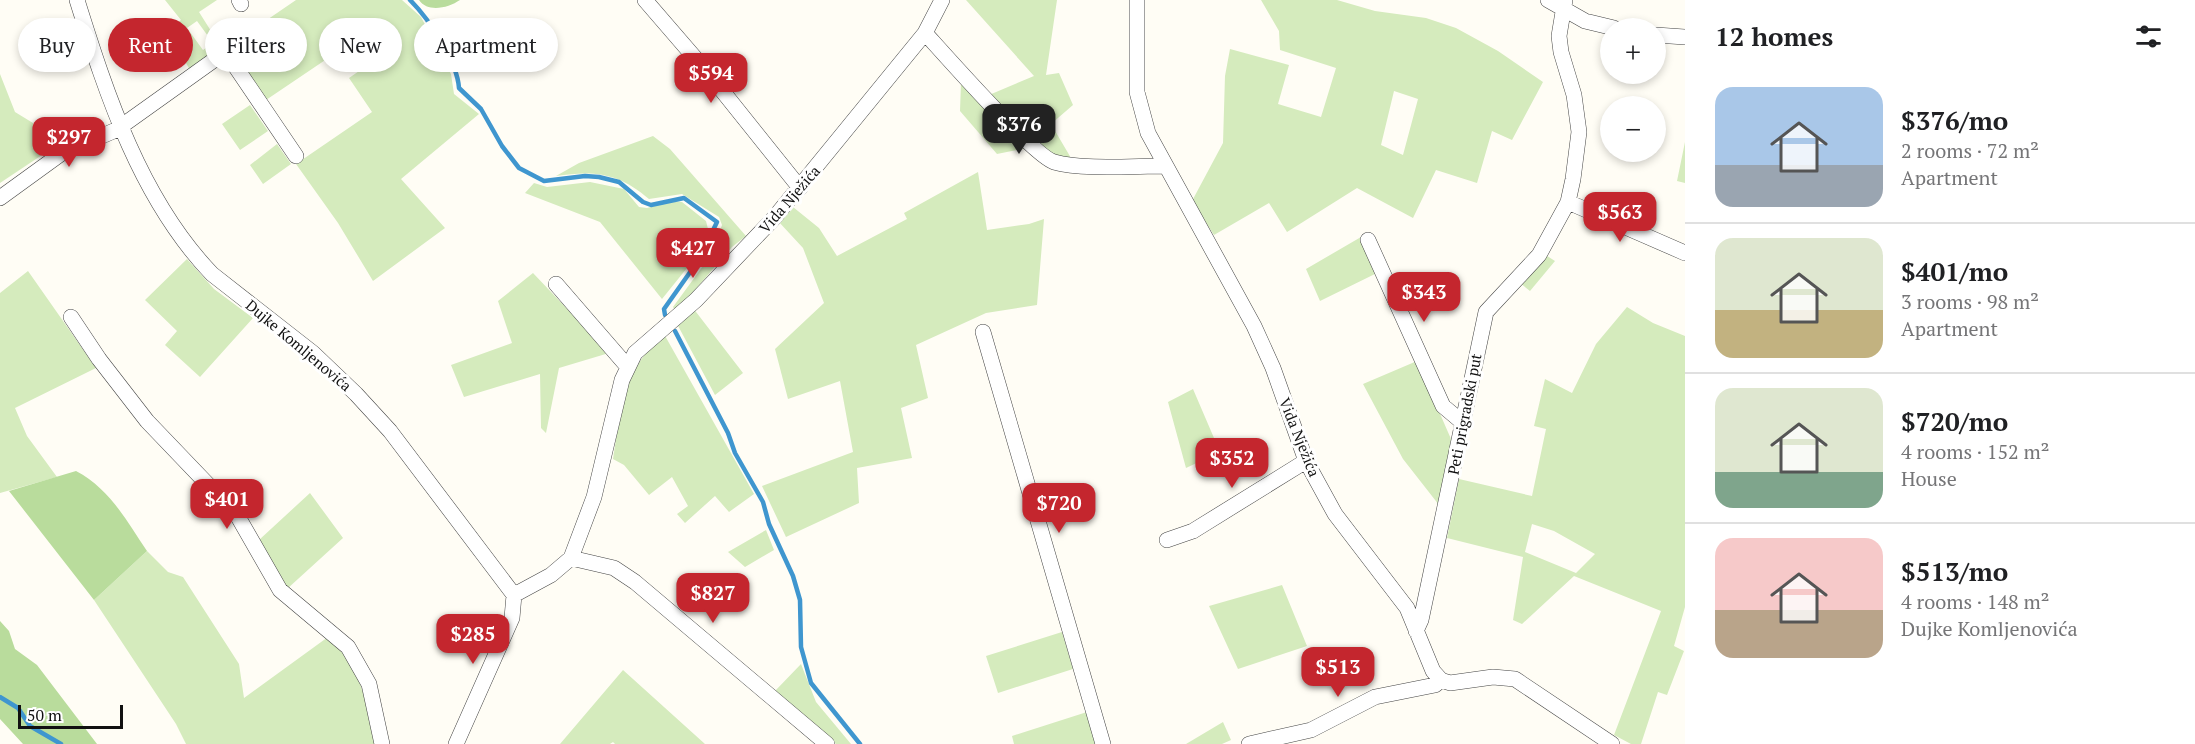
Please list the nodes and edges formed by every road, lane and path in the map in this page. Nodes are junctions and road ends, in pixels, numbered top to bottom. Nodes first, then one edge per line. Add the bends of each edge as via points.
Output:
1 (77, 0) edge
2 (645, 0) edge
3 (942, 0) edge
4 (1137, 0) edge
5 (1548, 0) edge
6 (1565, 5) edge
7 (1600, 25) edge
8 (925, 33) junction
9 (1666, 36) edge
10 (1685, 37) edge
11 (121, 124) junction
12 (296, 156) dead end
13 (1164, 166) junction
14 (800, 188) junction
15 (0, 198) edge
16 (1568, 202) junction
17 (1368, 240) dead end
18 (1685, 253) edge
19 (556, 284) dead end
20 (71, 317) dead end
21 (983, 332) dead end
22 (627, 366) junction
23 (1462, 422) junction
24 (1306, 461) junction
25 (1167, 540) dead end
26 (571, 558) junction
27 (514, 595) junction
28 (1416, 630) junction
29 (1442, 680) junction
30 (1294, 740) edge
31 (460, 742) edge
32 (382, 744) edge
33 (827, 744) edge
34 (1103, 744) edge
35 (1249, 744) edge
36 (1612, 744) edge

1 - 11 street, Dujke Komljenovića
2 - 14 street
3 - 8 street, Vida Nježića
4 - 13 street, Vida Nježića via 1138,104
5 - 6 street
6 - 7 street via 1585,21
6 - 16 street, Peti prigradski put via 1561,52 1574,95 1579,132
8 - 13 street via 1051,161
8 - 14 street, Vida Nježića
9 - 10 street
11 - 12 street via 218,56 224,56 231,60
11 - 15 street via 62,153
11 - 27 street, Dujke Komljenovića via 152,191 200,260 357,394 390,431
13 - 24 street, Vida Nježića via 1254,326
14 - 22 street, Vida Nježića via 696,300 635,353
16 - 18 street
16 - 23 street, Peti prigradski put via 1539,255 1486,312
17 - 23 street via 1443,406
19 - 22 street
20 - 32 street via 147,421 237,515 280,590 348,647 369,684
21 - 34 street
22 - 26 street, Vida Nježića via 594,496
23 - 28 street, Peti prigradski put via 1441,532
24 - 25 street via 1204,525
24 - 28 street, Vida Nježića via 1335,514 1407,608
26 - 27 street via 551,575
26 - 33 street via 614,568 635,582
27 - 31 street via 512,618
28 - 29 street, Vida Nježića via 1433,671
29 - 30 street via 1435,685 1375,697
29 - 36 street via 1515,680
30 - 35 street

